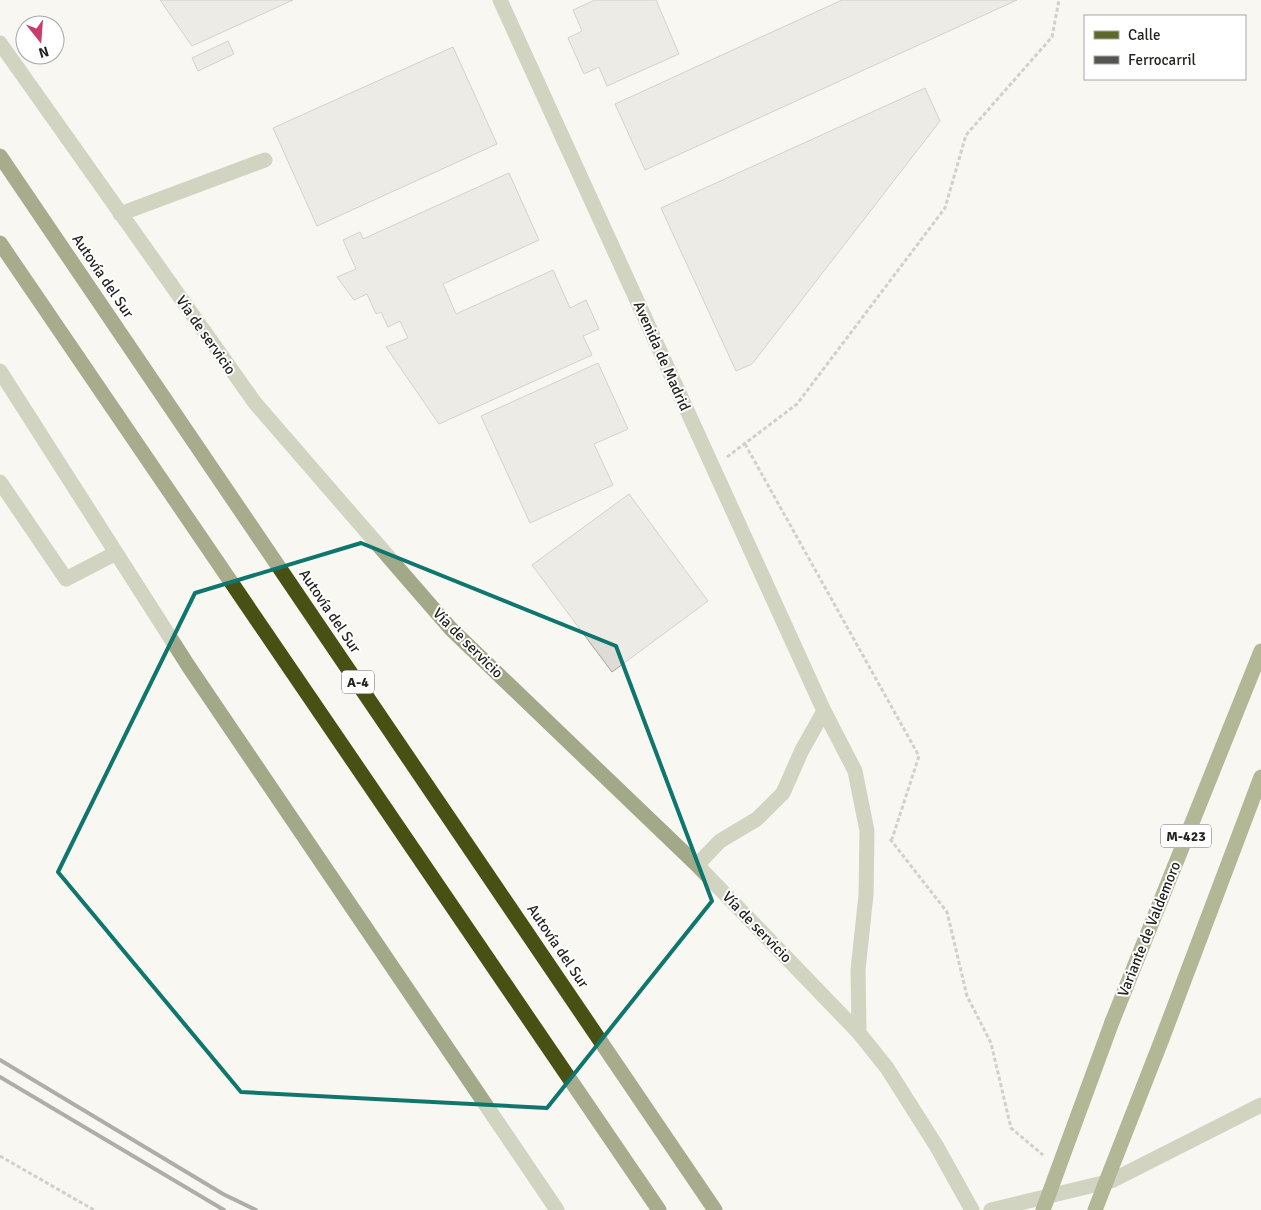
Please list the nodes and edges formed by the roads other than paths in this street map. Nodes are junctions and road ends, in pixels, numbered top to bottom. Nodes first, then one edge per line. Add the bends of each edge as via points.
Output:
1 (500, 0) edge
2 (0, 43) edge
3 (0, 156) edge
4 (265, 160) dead end
5 (120, 214) junction
6 (0, 243) edge
7 (0, 371) edge
8 (1, 487) edge
9 (116, 553) junction
10 (1261, 651) edge
11 (824, 711) junction
12 (1261, 777) edge
13 (697, 865) junction
14 (859, 1033) junction
15 (1261, 1105) edge
16 (557, 1210) edge
17 (660, 1210) edge
18 (714, 1210) edge
19 (972, 1210) edge
20 (991, 1210) edge
21 (1043, 1210) edge
22 (1095, 1210) edge

1 - 11 street, Avenida de Madrid
2 - 5 street, Vía de servicio
3 - 18 highway, Autovía del Sur / A-4
4 - 5 street
5 - 13 street, Vía de servicio via 255,403 451,629
6 - 17 highway
7 - 9 street
8 - 9 street via 66,579
9 - 16 street via 189,667
10 - 21 main road, Variante de Valdemoro / M-423, bridge via 1112,1022
11 - 13 street via 783,793 756,819 720,841
11 - 14 street, Avenida de Madrid via 856,771 867,838 866,895 858,970
12 - 22 main road, M-423, bridge
13 - 14 street, Vía de servicio
14 - 19 street, Vía de servicio via 887,1068
15 - 20 street via 1111,1181

